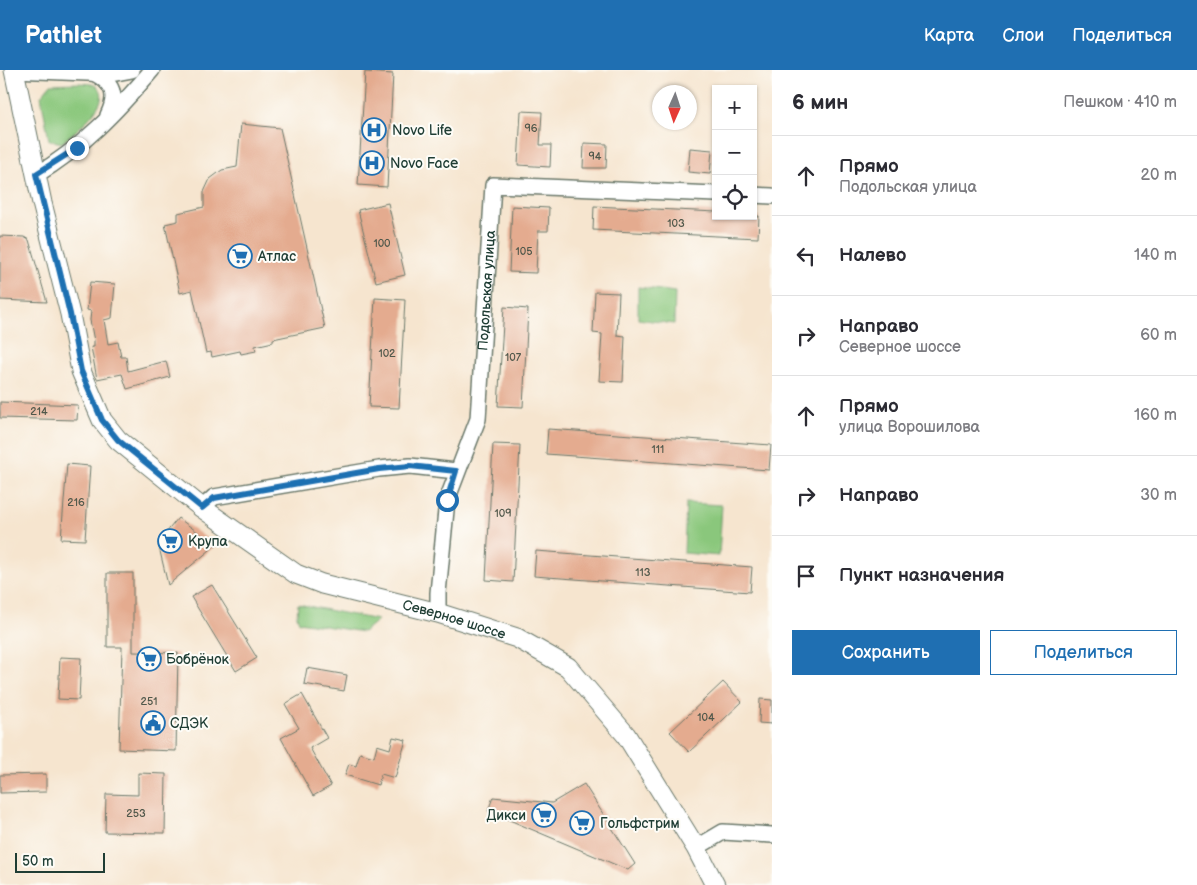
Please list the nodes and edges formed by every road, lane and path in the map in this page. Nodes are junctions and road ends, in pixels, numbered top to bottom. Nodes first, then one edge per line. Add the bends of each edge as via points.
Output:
1 (14, 70) edge
2 (132, 70) edge
3 (152, 70) edge
4 (92, 72) junction
5 (102, 125) junction
6 (36, 174) junction
7 (712, 194) edge
8 (757, 196) edge
9 (772, 196) edge
10 (456, 471) junction
11 (202, 508) junction
12 (438, 613) junction
13 (772, 835) edge
14 (696, 848) junction
15 (715, 885) edge

1 - 4 street
1 - 6 main road, Северное шоссе
2 - 4 street via 111,74
3 - 5 street
4 - 5 street via 106,79 114,97
5 - 6 street via 77,148
6 - 11 main road, Северное шоссе via 81,371 102,420 118,440
7 - 10 street, Подольская улица via 493,185 478,419
8 - 9 street
10 - 11 street via 410,466 379,469 214,498
10 - 12 street, Подольская улица via 447,500
11 - 12 main road, Северное шоссе via 296,574 322,584
12 - 14 main road, Северное шоссе via 517,638 568,667 626,735
13 - 14 street via 723,832
14 - 15 main road, Северное шоссе

